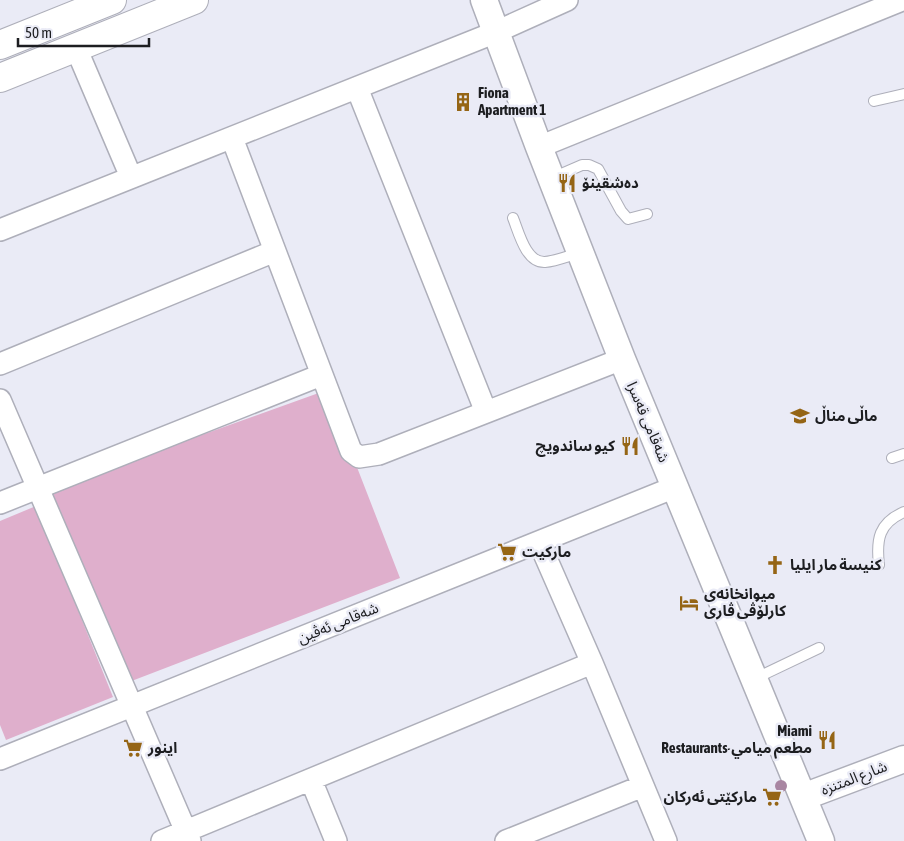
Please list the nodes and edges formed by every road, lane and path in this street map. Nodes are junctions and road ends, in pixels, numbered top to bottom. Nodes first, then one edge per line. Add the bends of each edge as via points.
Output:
1 (112, 0) edge
2 (194, 0) edge
3 (484, 0) edge
4 (567, 0) edge
5 (902, 0) edge
6 (496, 32) junction
7 (0, 45) edge
8 (76, 48) junction
9 (0, 78) edge
10 (357, 88) junction
11 (904, 94) edge
12 (874, 101) dead end
13 (232, 138) junction
14 (539, 147) junction
15 (131, 177) junction
16 (551, 178) junction
17 (647, 214) dead end
18 (514, 218) dead end
19 (0, 230) edge
20 (275, 251) junction
21 (580, 252) junction
22 (622, 359) junction
23 (0, 364) edge
24 (321, 375) junction
25 (0, 400) edge
26 (486, 412) junction
27 (904, 454) edge
28 (892, 458) dead end
29 (675, 487) junction
30 (38, 488) junction
31 (0, 503) edge
32 (904, 512) edge
33 (539, 542) junction
34 (879, 564) dead end
35 (819, 648) dead end
36 (592, 663) junction
37 (754, 679) junction
38 (132, 706) junction
39 (0, 759) edge
40 (904, 759) edge
41 (311, 780) junction
42 (643, 786) junction
43 (803, 797) junction
44 (188, 836) edge
45 (162, 841) edge
46 (336, 841) edge
47 (506, 841) edge
48 (666, 841) edge
49 (821, 841) edge

1 - 7 main road
2 - 8 main road
3 - 6 street, شەقامی قەسرا
4 - 6 street
5 - 14 street
6 - 10 street
6 - 14 street, شەقامی قەسرا
8 - 9 main road
8 - 15 street
10 - 13 street
10 - 26 street
11 - 12 lane
13 - 15 street
13 - 20 street
14 - 16 street, شەقامی قەسرا
15 - 19 street
16 - 17 lane via 589,165 598,169 628,219
16 - 21 street, شەقامی قەسرا
18 - 21 lane via 528,254 536,262
20 - 23 street
20 - 24 street
21 - 22 street, شەقامی قەسرا
22 - 26 street
22 - 29 street, شەقامی قەسرا
24 - 26 street via 350,451 359,457 379,454
24 - 30 street
25 - 30 street
27 - 28 lane
29 - 33 street, شەقامی ئەڤین
29 - 37 street, شەقامی قەسرا
30 - 31 street
30 - 38 street
32 - 34 lane via 882,528 877,549
33 - 36 street
33 - 38 street, شەقامی ئەڤین
35 - 37 lane
36 - 41 street
36 - 42 street
37 - 43 street, شەقامی قەسرا
38 - 39 street, شەقامی ئەڤین
38 - 44 street
40 - 43 street, شارع المتنزه
41 - 44 street
41 - 46 street
42 - 47 street
42 - 48 street
43 - 49 street, شەقامی قەسرا
44 - 45 street

